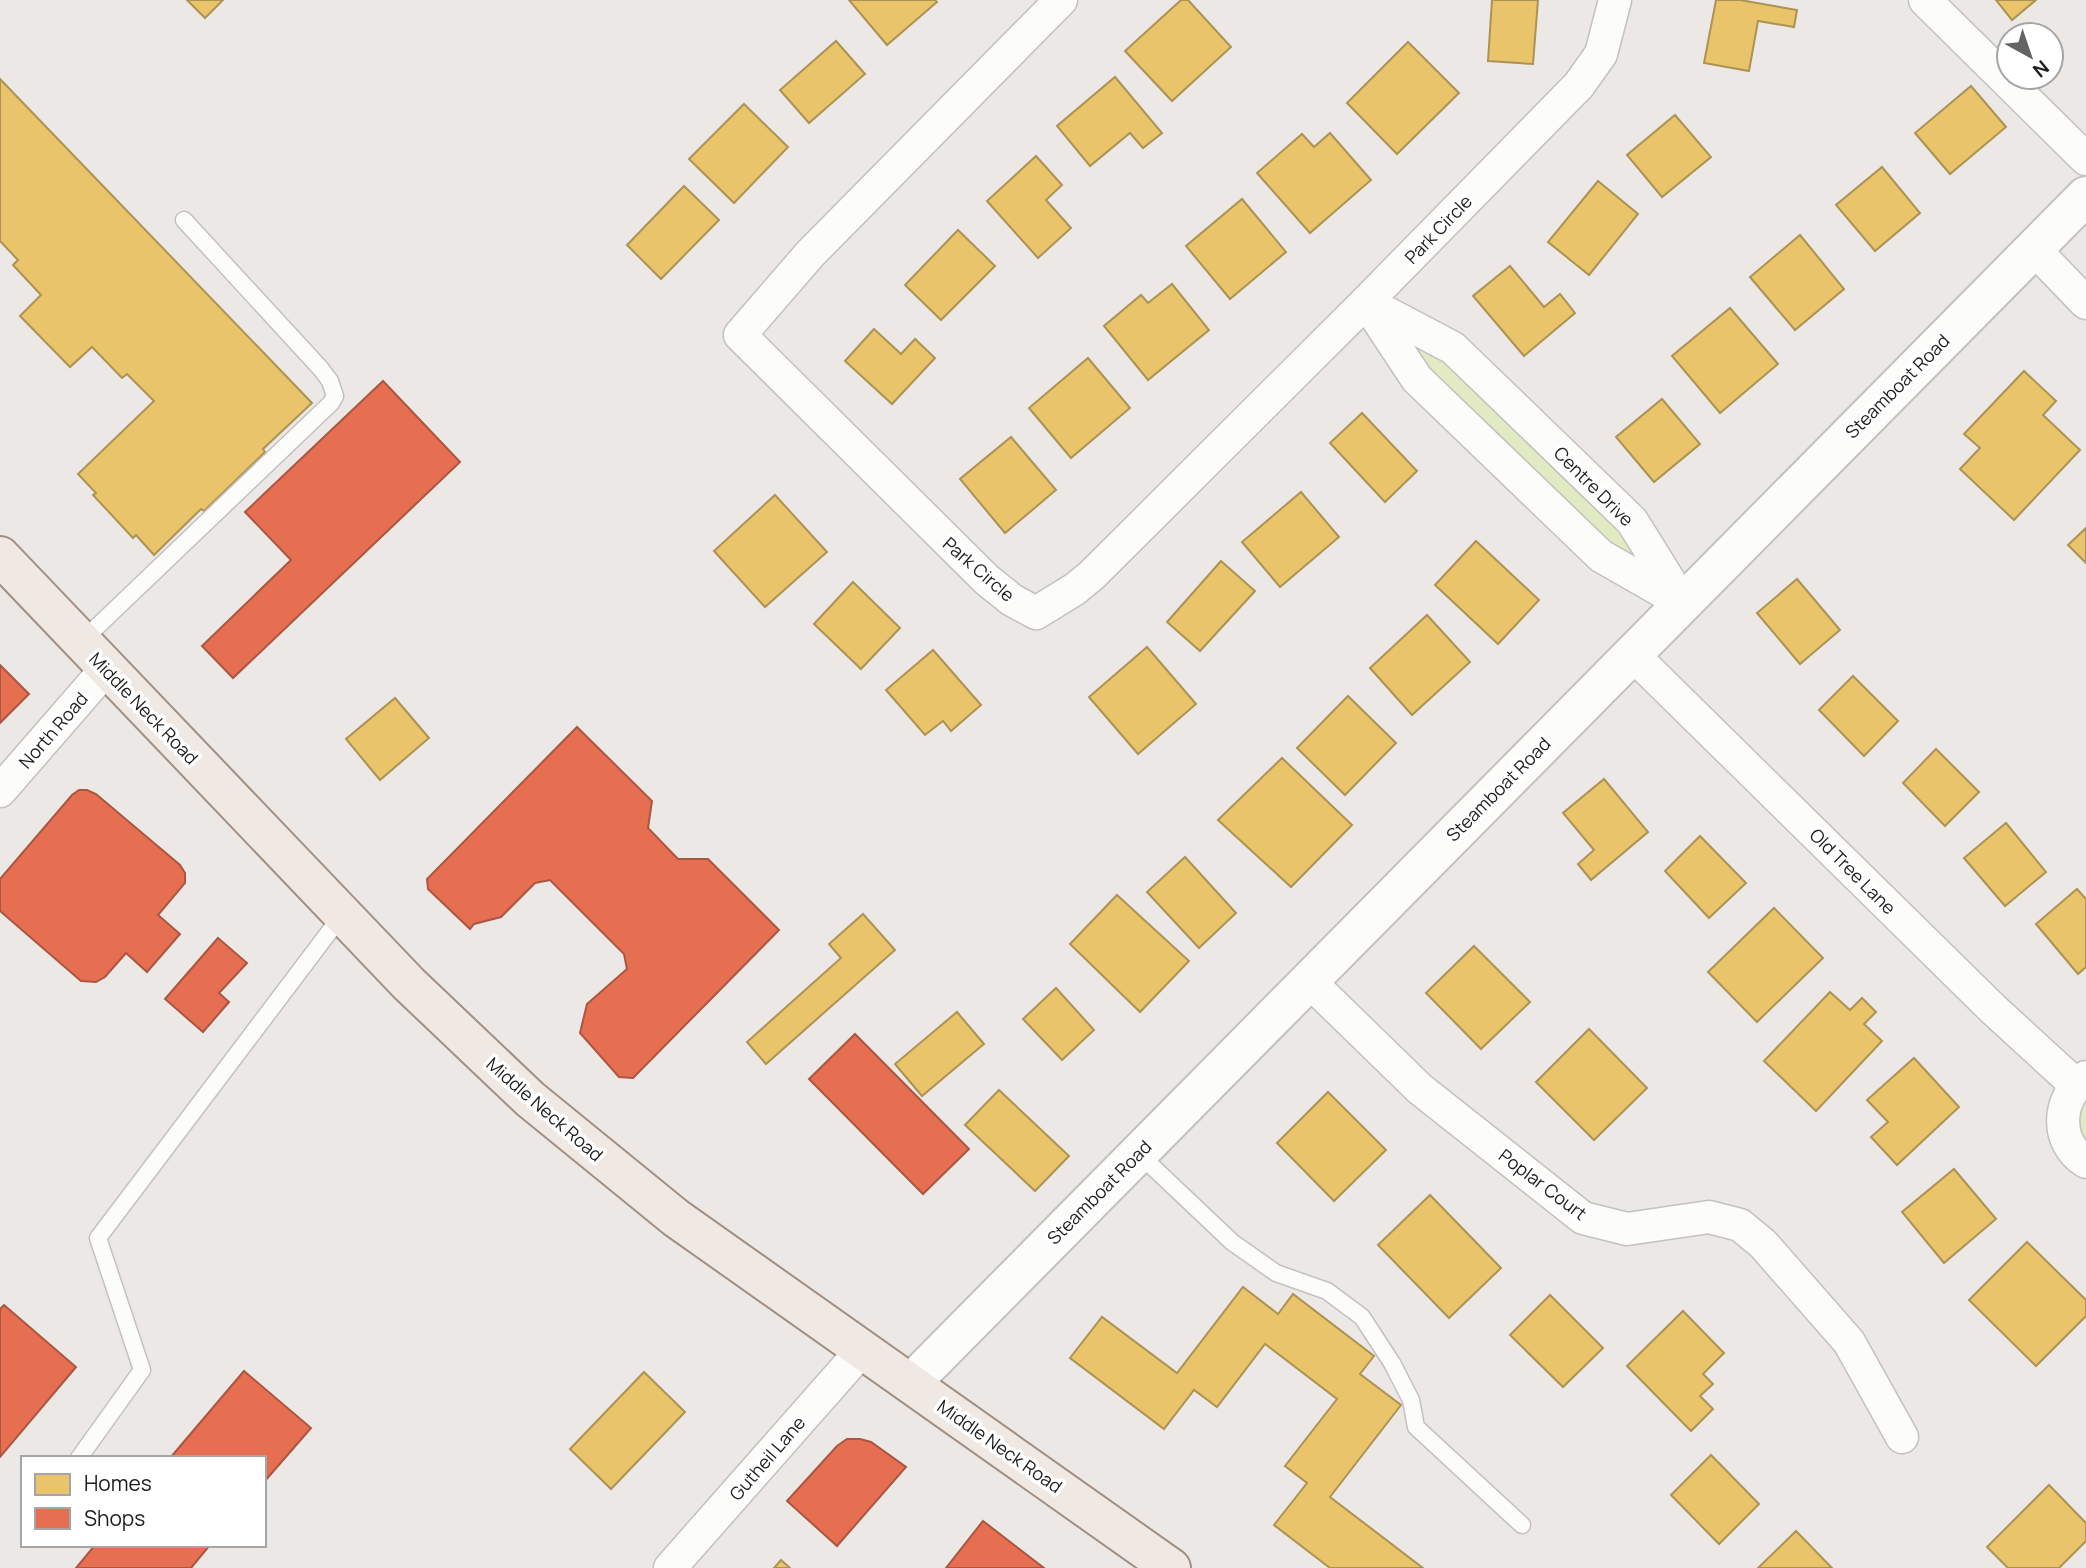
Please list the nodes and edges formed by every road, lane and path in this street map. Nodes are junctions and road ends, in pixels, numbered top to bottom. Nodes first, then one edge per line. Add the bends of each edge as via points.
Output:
1 (1061, 0) edge
2 (1615, 0) edge
3 (1926, 0) edge
4 (2086, 159) edge
5 (2086, 196) edge
6 (184, 220) dead end
7 (2034, 249) junction
8 (1366, 302) junction
9 (2086, 303) edge
10 (0, 556) edge
11 (1683, 603) junction
12 (1632, 653) junction
13 (93, 655) junction
14 (0, 791) edge
15 (342, 915) junction
16 (1308, 980) junction
17 (2081, 1081) edge
18 (1138, 1153) junction
19 (2086, 1162) edge
20 (863, 1349) junction
21 (911, 1383) junction
22 (1902, 1437) dead end
23 (80, 1456) edge
24 (1522, 1525) dead end
25 (670, 1568) edge
26 (1171, 1568) edge

1 - 8 street, Park Circle via 810,254 740,335 977,571 1036,613 1075,589
2 - 8 street, Park Circle via 1601,54 1579,85
3 - 4 street
5 - 7 street, Steamboat Road
6 - 13 lane via 321,369 335,396
7 - 9 street
7 - 11 street, Steamboat Road
8 - 11 street via 1417,379 1601,556
8 - 11 street, Centre Drive via 1452,348 1632,521
10 - 13 main road, Middle Neck Road
11 - 12 street, Steamboat Road
12 - 16 street, Steamboat Road
12 - 17 street, Old Tree Lane via 1993,1009
13 - 14 street, North Road
13 - 15 main road, Middle Neck Road
15 - 20 main road, Middle Neck Road via 520,1089 614,1169 676,1219
15 - 23 lane via 98,1238 142,1370
16 - 18 street, Steamboat Road
16 - 22 street, Poplar Court via 1420,1089 1583,1218 1627,1229 1709,1217 1740,1225 1763,1244 1849,1342
17 - 19 street, Old Tree Lane via 2067,1098 2063,1130 2069,1145
18 - 21 street, Steamboat Road
18 - 24 lane via 1232,1241 1276,1273 1327,1291 1362,1317 1411,1400 1416,1427
20 - 21 main road, Middle Neck Road
20 - 25 street, Gutheil Lane
21 - 26 main road, Middle Neck Road

